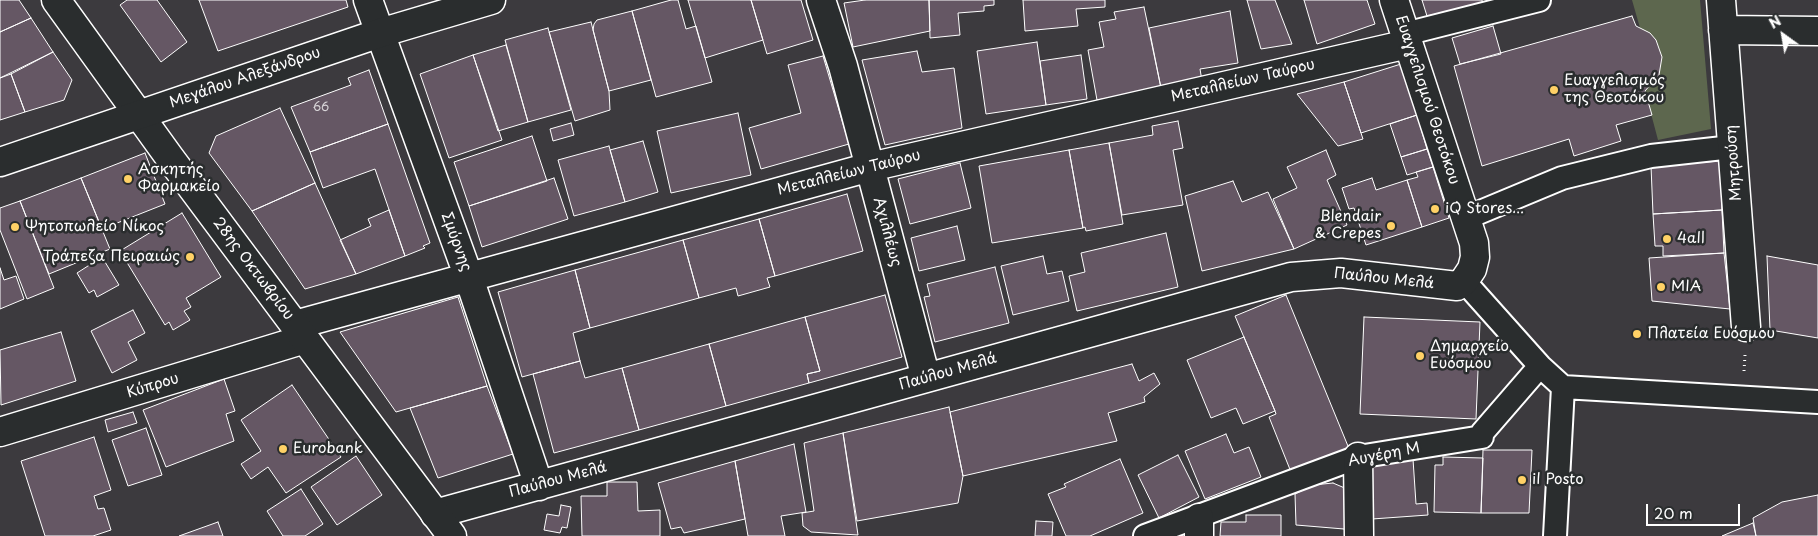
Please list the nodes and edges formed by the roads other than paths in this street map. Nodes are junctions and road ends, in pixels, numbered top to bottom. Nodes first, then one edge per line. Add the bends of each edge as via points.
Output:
1 (56, 0) edge
2 (368, 0) edge
3 (491, 0) edge
4 (821, 0) edge
5 (1394, 0) edge
6 (1539, 0) edge
7 (1721, 0) edge
8 (1723, 30) junction
9 (1818, 30) edge
10 (380, 32) junction
11 (1407, 39) junction
12 (138, 114) junction
13 (1732, 147) junction
14 (0, 162) edge
15 (870, 167) junction
16 (1466, 218) junction
17 (1470, 269) junction
18 (468, 275) junction
19 (1746, 327) road end
20 (300, 332) junction
21 (1540, 366) junction
22 (926, 378) junction
23 (1563, 387) junction
24 (1818, 402) edge
25 (0, 432) edge
26 (1358, 457) junction
27 (539, 486) junction
28 (436, 514) junction
29 (1199, 527) edge
30 (452, 536) edge
31 (1145, 536) edge
32 (1359, 536) edge
33 (1555, 536) edge

1 - 12 street, 28ης Οκτωβρίου
2 - 10 street, Σμύρνης
3 - 10 street, Μεγάλου Αλεξάνδρου
4 - 15 street, Αχιλλέως
5 - 11 street, Ευαγγελισμού Θεοτόκου
6 - 11 street
7 - 8 street, Μητρούση
8 - 9 street
8 - 13 street, Μητρούση
10 - 12 street, Μεγάλου Αλεξάνδρου
10 - 18 street, Σμύρνης
11 - 15 street, Μεταλλείων Ταύρου
11 - 16 street, Ευαγγελισμού Θεοτόκου
12 - 14 street, Μεγάλου Αλεξάνδρου
12 - 20 street, 28ης Οκτωβρίου
13 - 16 street via 1651,156 1562,178
13 - 19 street, Μητρούση
15 - 18 street, Μεταλλείων Ταύρου
15 - 22 street, Αχιλλέως
16 - 17 street, Ευαγγελισμού Θεοτόκου
17 - 21 street
17 - 22 street, Παύλου Μελά via 1457,286 1341,272 1292,277
18 - 20 street, Μεταλλείων Ταύρου
18 - 27 street, Σμύρνης
20 - 25 street, Κύπρου
20 - 28 street, 28ης Οκτωβρίου
21 - 23 street
21 - 26 street, Αυγέρη Μ via 1482,433 1482,438
22 - 27 street, Παύλου Μελά
23 - 24 street
23 - 33 street
26 - 29 street, Αυγέρη Μ
26 - 32 street
27 - 28 street, Παύλου Μελά
28 - 30 street, 28ης Οκτωβρίου
29 - 31 street, Αυγέρη Μ

